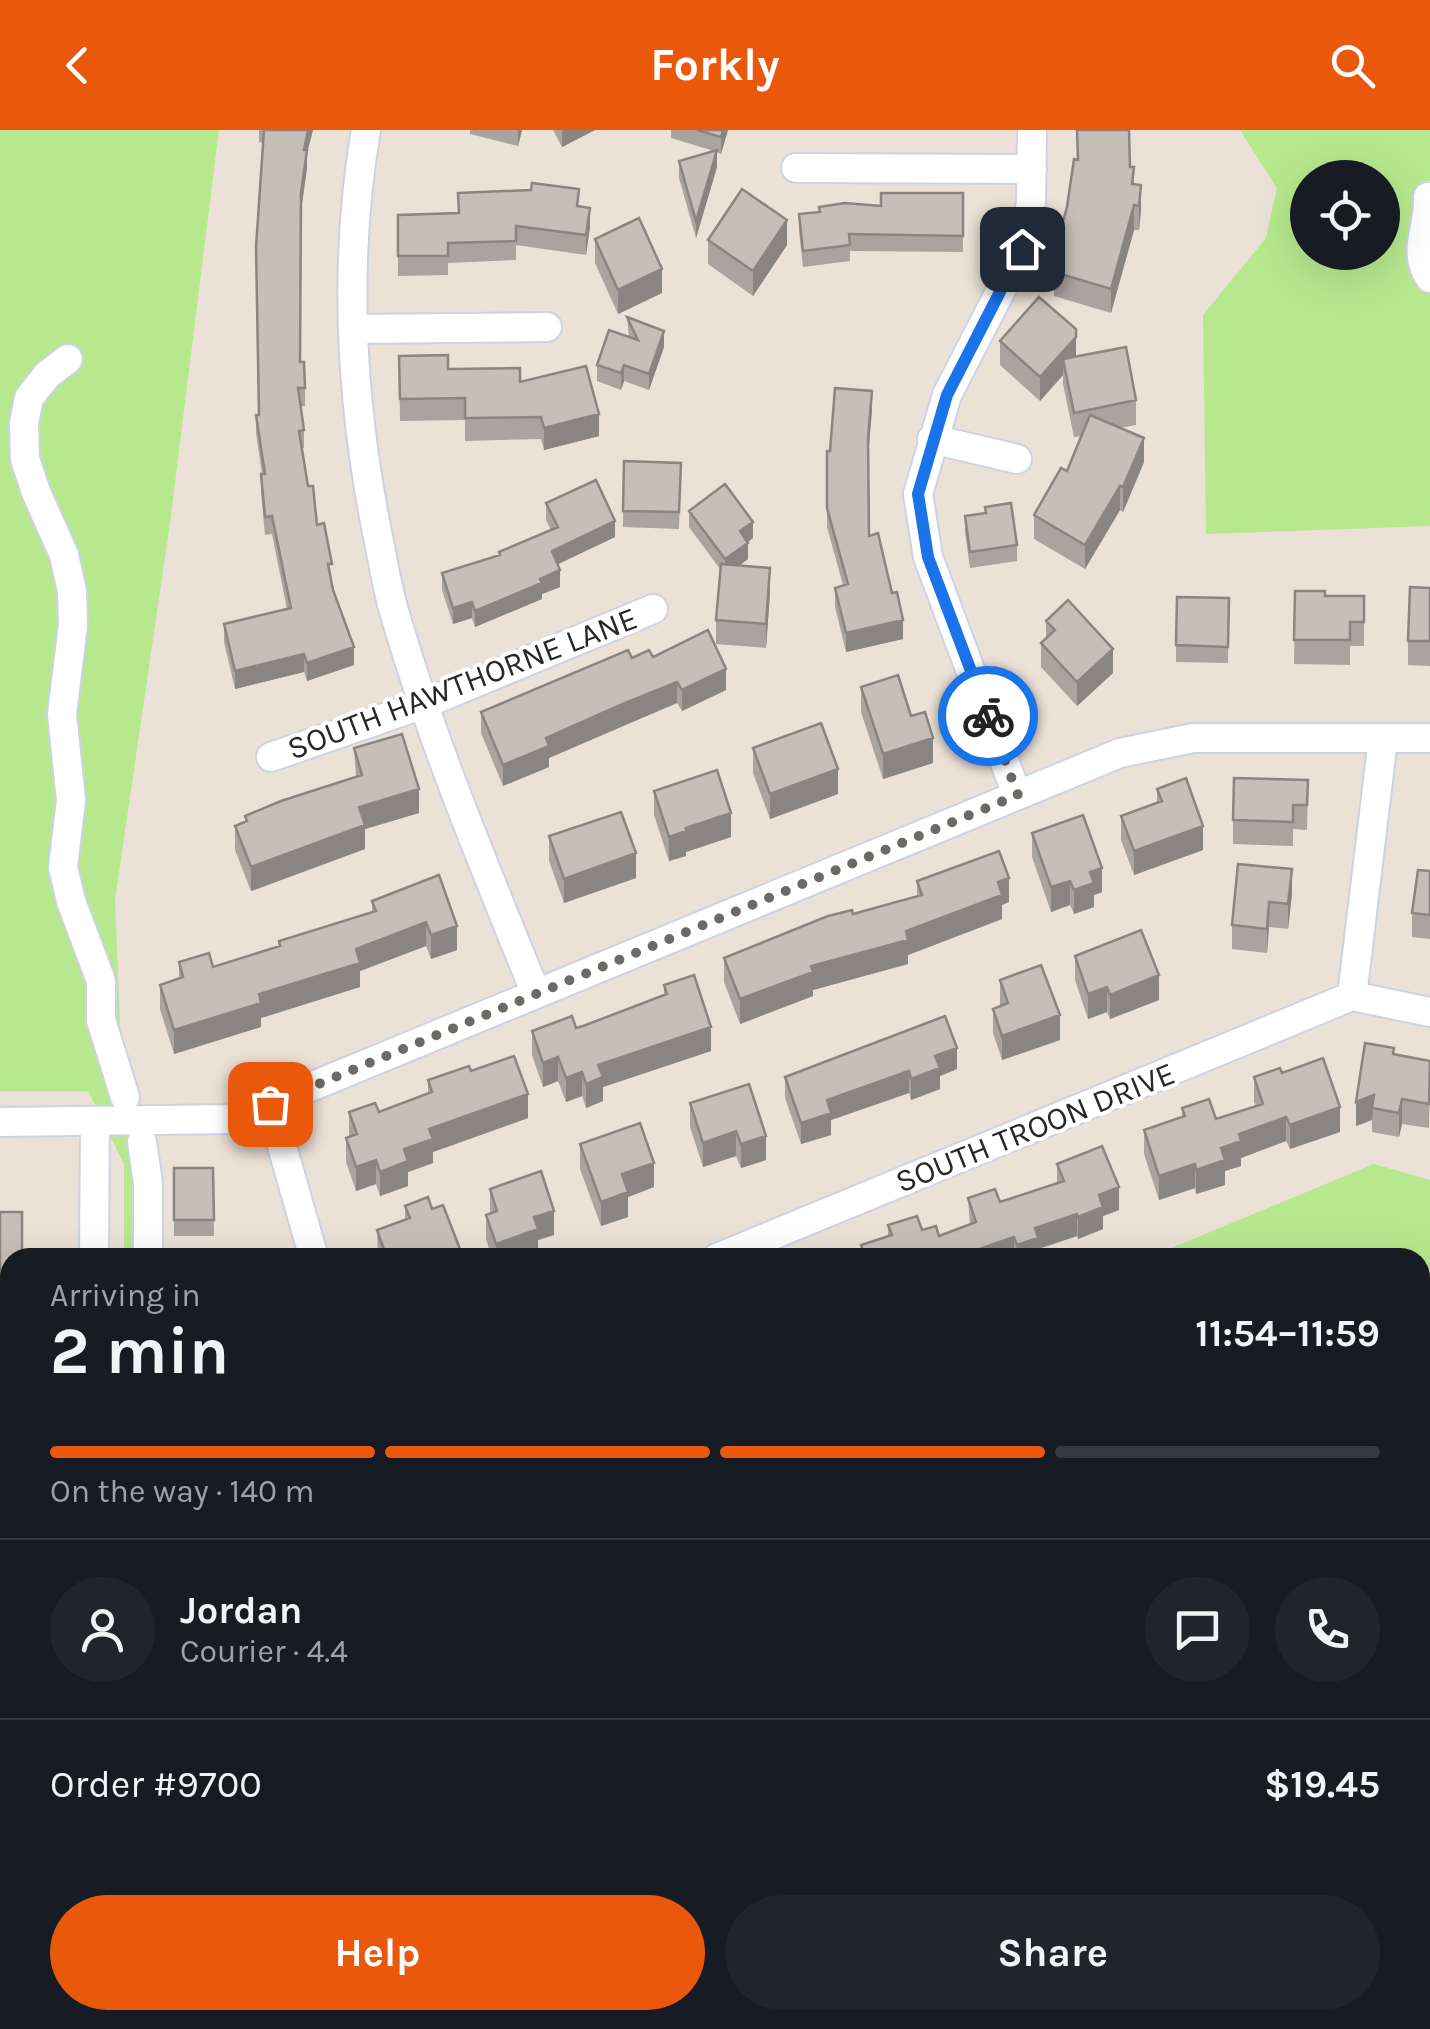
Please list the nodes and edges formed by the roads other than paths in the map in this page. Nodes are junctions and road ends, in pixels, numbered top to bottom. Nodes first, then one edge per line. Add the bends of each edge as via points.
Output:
1 (366, 130) edge
2 (1032, 130) edge
3 (796, 168) dead end
4 (1032, 169) junction
5 (1428, 197) edge
6 (1430, 278) edge
7 (548, 327) dead end
8 (354, 329) junction
9 (68, 358) dead end
10 (932, 439) junction
11 (1017, 459) dead end
12 (653, 609) dead end
13 (424, 704) junction
14 (1430, 738) edge
15 (1383, 739) junction
16 (271, 757) dead end
17 (1018, 795) junction
18 (536, 994) junction
19 (1352, 996) junction
20 (1430, 1012) edge
21 (125, 1098) dead end
22 (270, 1104) junction
23 (95, 1121) junction
24 (0, 1122) edge
25 (142, 1142) dead end
26 (94, 1248) edge
27 (148, 1248) edge
28 (311, 1248) edge
29 (741, 1248) edge

1 - 8 street via 352,272
2 - 4 street
3 - 4 street
4 - 10 street via 1022,249 947,395
5 - 6 street via 1420,251
7 - 8 street
8 - 13 street via 369,490 393,608
9 - 21 street via 30,398 26,459 72,591 62,714 71,800 63,867 101,980 101,1020
10 - 11 street
10 - 17 street via 918,494 928,557
12 - 13 street, SOUTH HAWTHORNE LANE
13 - 16 street, SOUTH HAWTHORNE LANE
13 - 18 street
14 - 15 street
15 - 17 street via 1193,738 1120,753
15 - 19 street
17 - 18 street
18 - 22 street
19 - 20 street
19 - 29 street, SOUTH TROON DRIVE
22 - 23 street via 232,1119
22 - 28 street
23 - 24 street
23 - 26 street
25 - 27 street

